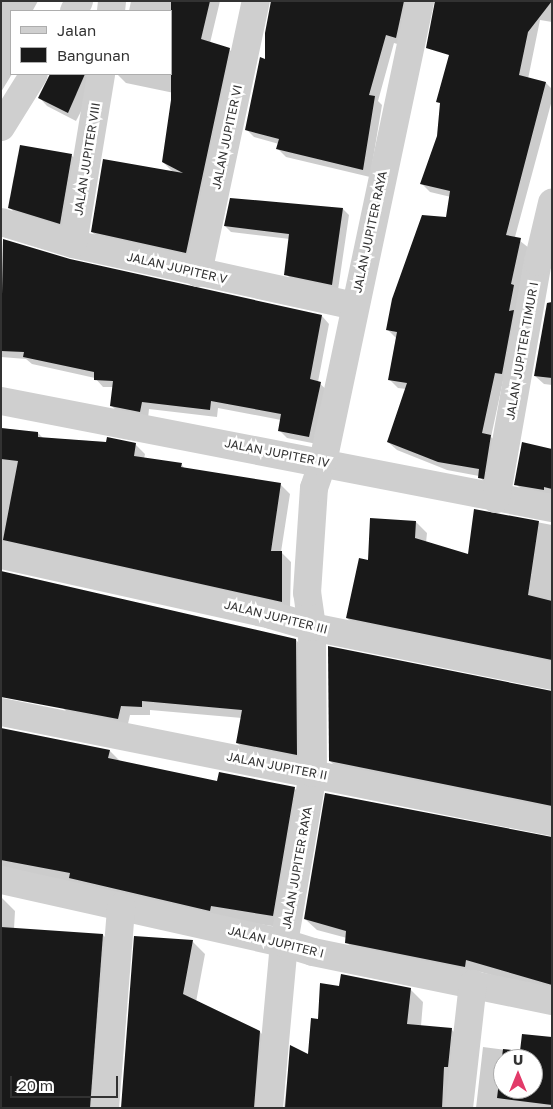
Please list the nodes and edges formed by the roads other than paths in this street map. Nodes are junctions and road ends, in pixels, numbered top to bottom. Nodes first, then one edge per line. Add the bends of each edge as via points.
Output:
1 (256, 1) edge
2 (420, 1) edge
3 (33, 75) edge
4 (100, 75) edge
5 (1, 127) edge
6 (552, 203) edge
7 (1, 222) edge
8 (73, 244) junction
9 (545, 264) edge
10 (198, 273) junction
11 (354, 306) junction
12 (1, 401) edge
13 (323, 462) junction
14 (496, 499) junction
15 (552, 508) edge
16 (1, 555) edge
17 (312, 627) junction
18 (552, 676) edge
19 (1, 712) edge
20 (314, 773) junction
21 (552, 822) edge
22 (1, 880) edge
23 (121, 907) junction
24 (284, 942) junction
25 (473, 984) junction
26 (552, 1001) edge
27 (105, 1108) edge
28 (269, 1108) edge
29 (459, 1108) edge

1 - 10 street, JALAN JUPITER VI
2 - 11 street, JALAN JUPITER RAYA
3 - 5 street
4 - 8 street, JALAN JUPITER VIII
6 - 9 street, JALAN JUPITER TIMUR I
7 - 8 street, JALAN JUPITER V
8 - 10 street, JALAN JUPITER V
9 - 14 street, JALAN JUPITER TIMUR I
10 - 11 street, JALAN JUPITER V
11 - 13 street, JALAN JUPITER RAYA
12 - 13 street, JALAN JUPITER IV
13 - 14 street, JALAN JUPITER IV
13 - 17 street, JALAN JUPITER RAYA via 331,492 325,594
14 - 15 street, JALAN JUPITER IV
16 - 17 street, JALAN JUPITER III
17 - 18 street, JALAN JUPITER III
17 - 20 street, JALAN JUPITER RAYA
19 - 20 street, JALAN JUPITER II
20 - 21 street, JALAN JUPITER II
20 - 24 street, JALAN JUPITER RAYA
22 - 23 street, JALAN JUPITER I
23 - 24 street, JALAN JUPITER I
23 - 27 street
24 - 25 street, JALAN JUPITER I via 313,952
24 - 28 street, JALAN JUPITER RAYA
25 - 26 street, JALAN JUPITER I
25 - 29 street

